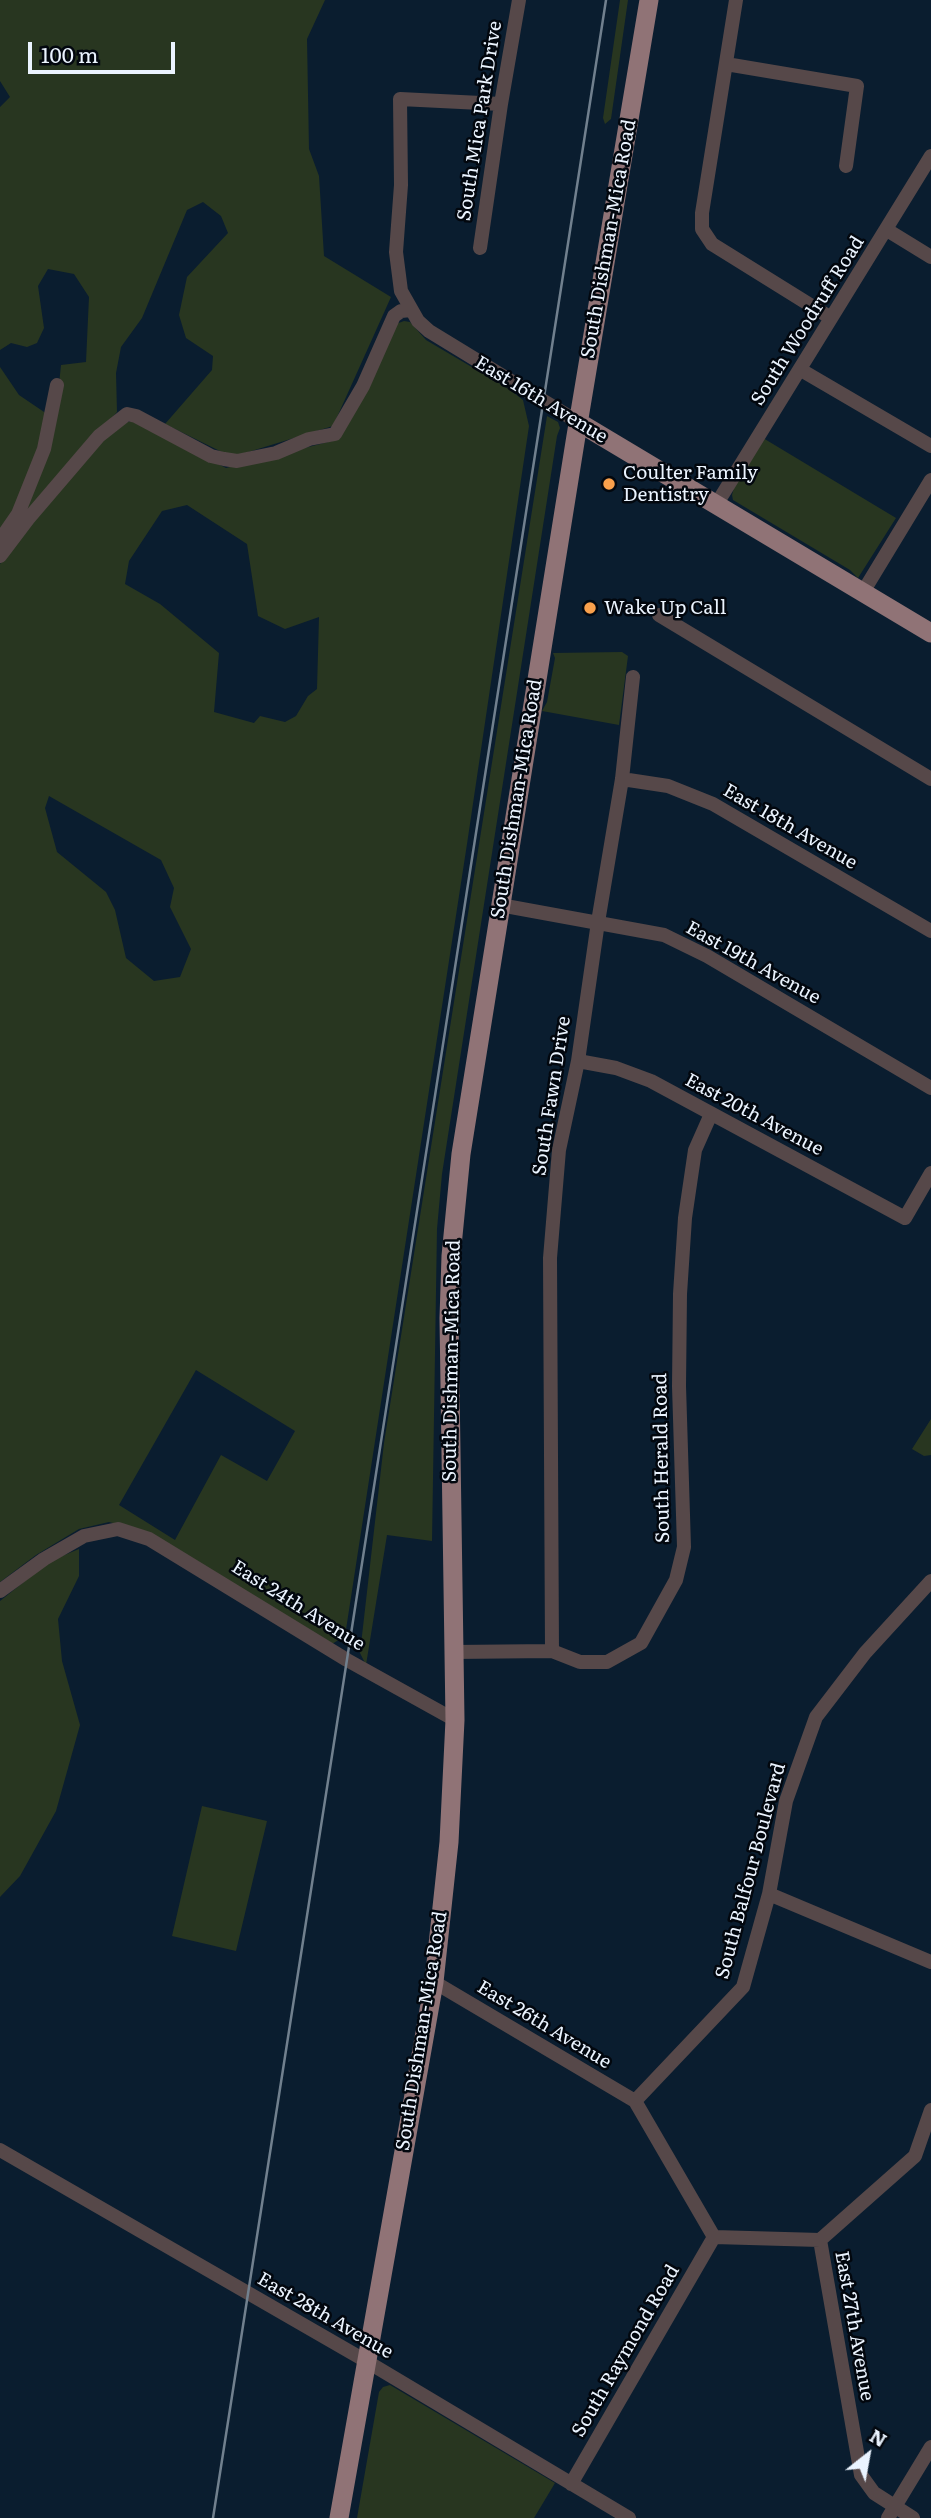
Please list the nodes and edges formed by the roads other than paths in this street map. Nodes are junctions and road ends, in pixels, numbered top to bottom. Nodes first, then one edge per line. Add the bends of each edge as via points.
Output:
1 (519, 0) edge
2 (649, 0) edge
3 (736, 0) edge
4 (726, 64) junction
5 (501, 104) junction
6 (931, 156) edge
7 (846, 166) dead end
8 (887, 230) junction
9 (480, 248) dead end
10 (931, 257) edge
11 (411, 310) junction
12 (831, 318) junction
13 (801, 370) junction
14 (57, 385) dead end
15 (578, 422) junction
16 (931, 446) edge
17 (931, 480) edge
18 (716, 505) junction
19 (0, 540) edge
20 (0, 556) edge
21 (863, 592) junction
22 (659, 615) dead end
23 (931, 634) edge
24 (633, 677) dead end
25 (622, 779) junction
26 (931, 779) edge
27 (500, 905) junction
28 (598, 922) junction
29 (931, 931) edge
30 (578, 1061) junction
31 (931, 1088) edge
32 (711, 1114) junction
33 (931, 1173) edge
34 (931, 1581) edge
35 (0, 1591) edge
36 (552, 1651) junction
37 (453, 1652) junction
38 (455, 1720) junction
39 (769, 1894) junction
40 (931, 1962) edge
41 (434, 1982) junction
42 (635, 2101) junction
43 (931, 2110) edge
44 (0, 2150) edge
45 (714, 2237) junction
46 (820, 2240) junction
47 (366, 2361) junction
48 (931, 2447) edge
49 (572, 2484) junction
50 (892, 2513) edge
51 (339, 2518) edge
52 (629, 2518) edge
53 (913, 2518) edge

1 - 5 street, South Mica Park Drive
2 - 15 main road, South Dishman-Mica Road
3 - 4 street
4 - 7 street via 857,86
4 - 12 street via 702,229 712,244
5 - 9 street, South Mica Park Drive
5 - 11 street via 400,99 396,252 401,291
6 - 8 street, South Woodruff Road
8 - 10 street
8 - 12 street, South Woodruff Road
11 - 15 street, East 16th Avenue via 429,331
11 - 20 street via 394,316 363,386 335,434 276,453 224,460 127,414 103,432
12 - 13 street, South Woodruff Road
13 - 16 street
13 - 18 street, South Woodruff Road
14 - 19 street via 44,449 18,514
15 - 18 main road, East 16th Avenue
15 - 27 main road, South Dishman-Mica Road
17 - 21 street
18 - 21 main road, East 16th Avenue
21 - 23 main road, East 16th Avenue
22 - 26 street
24 - 25 street, South Fawn Drive
25 - 28 street, South Fawn Drive
25 - 29 street, East 18th Avenue via 668,786 713,804
27 - 28 street, East 19th Avenue
27 - 37 main road, South Dishman-Mica Road via 461,1154 451,1256
28 - 30 street, South Fawn Drive
28 - 31 street, East 19th Avenue via 675,940
30 - 32 street, East 20th Avenue via 651,1081
30 - 36 street, South Fawn Drive via 559,1150 550,1258
32 - 33 street, East 20th Avenue via 905,1218
32 - 36 street, South Herald Road via 695,1150 685,1217 679,1373 684,1547 676,1580 641,1643 607,1662 580,1662
34 - 39 street, South Balfour Boulevard via 865,1653 816,1717 786,1801
35 - 38 street, East 24th Avenue via 85,1536 118,1529 149,1539 346,1660
36 - 37 street, South Herald Road
37 - 38 main road, South Dishman-Mica Road
38 - 41 main road, South Dishman-Mica Road via 449,1842
39 - 40 street
39 - 42 street, South Balfour Boulevard via 743,1987
41 - 42 street, East 26th Avenue
41 - 47 main road, South Dishman-Mica Road
42 - 45 street
43 - 46 street via 915,2156
44 - 47 street, East 28th Avenue
45 - 46 street
45 - 49 street, South Raymond Road
46 - 50 street, East 27th Avenue via 862,2476
47 - 49 street, East 28th Avenue
47 - 51 main road, South Dishman-Mica Road
48 - 50 street
49 - 52 street, East 28th Avenue
50 - 53 street, East 27th Avenue

